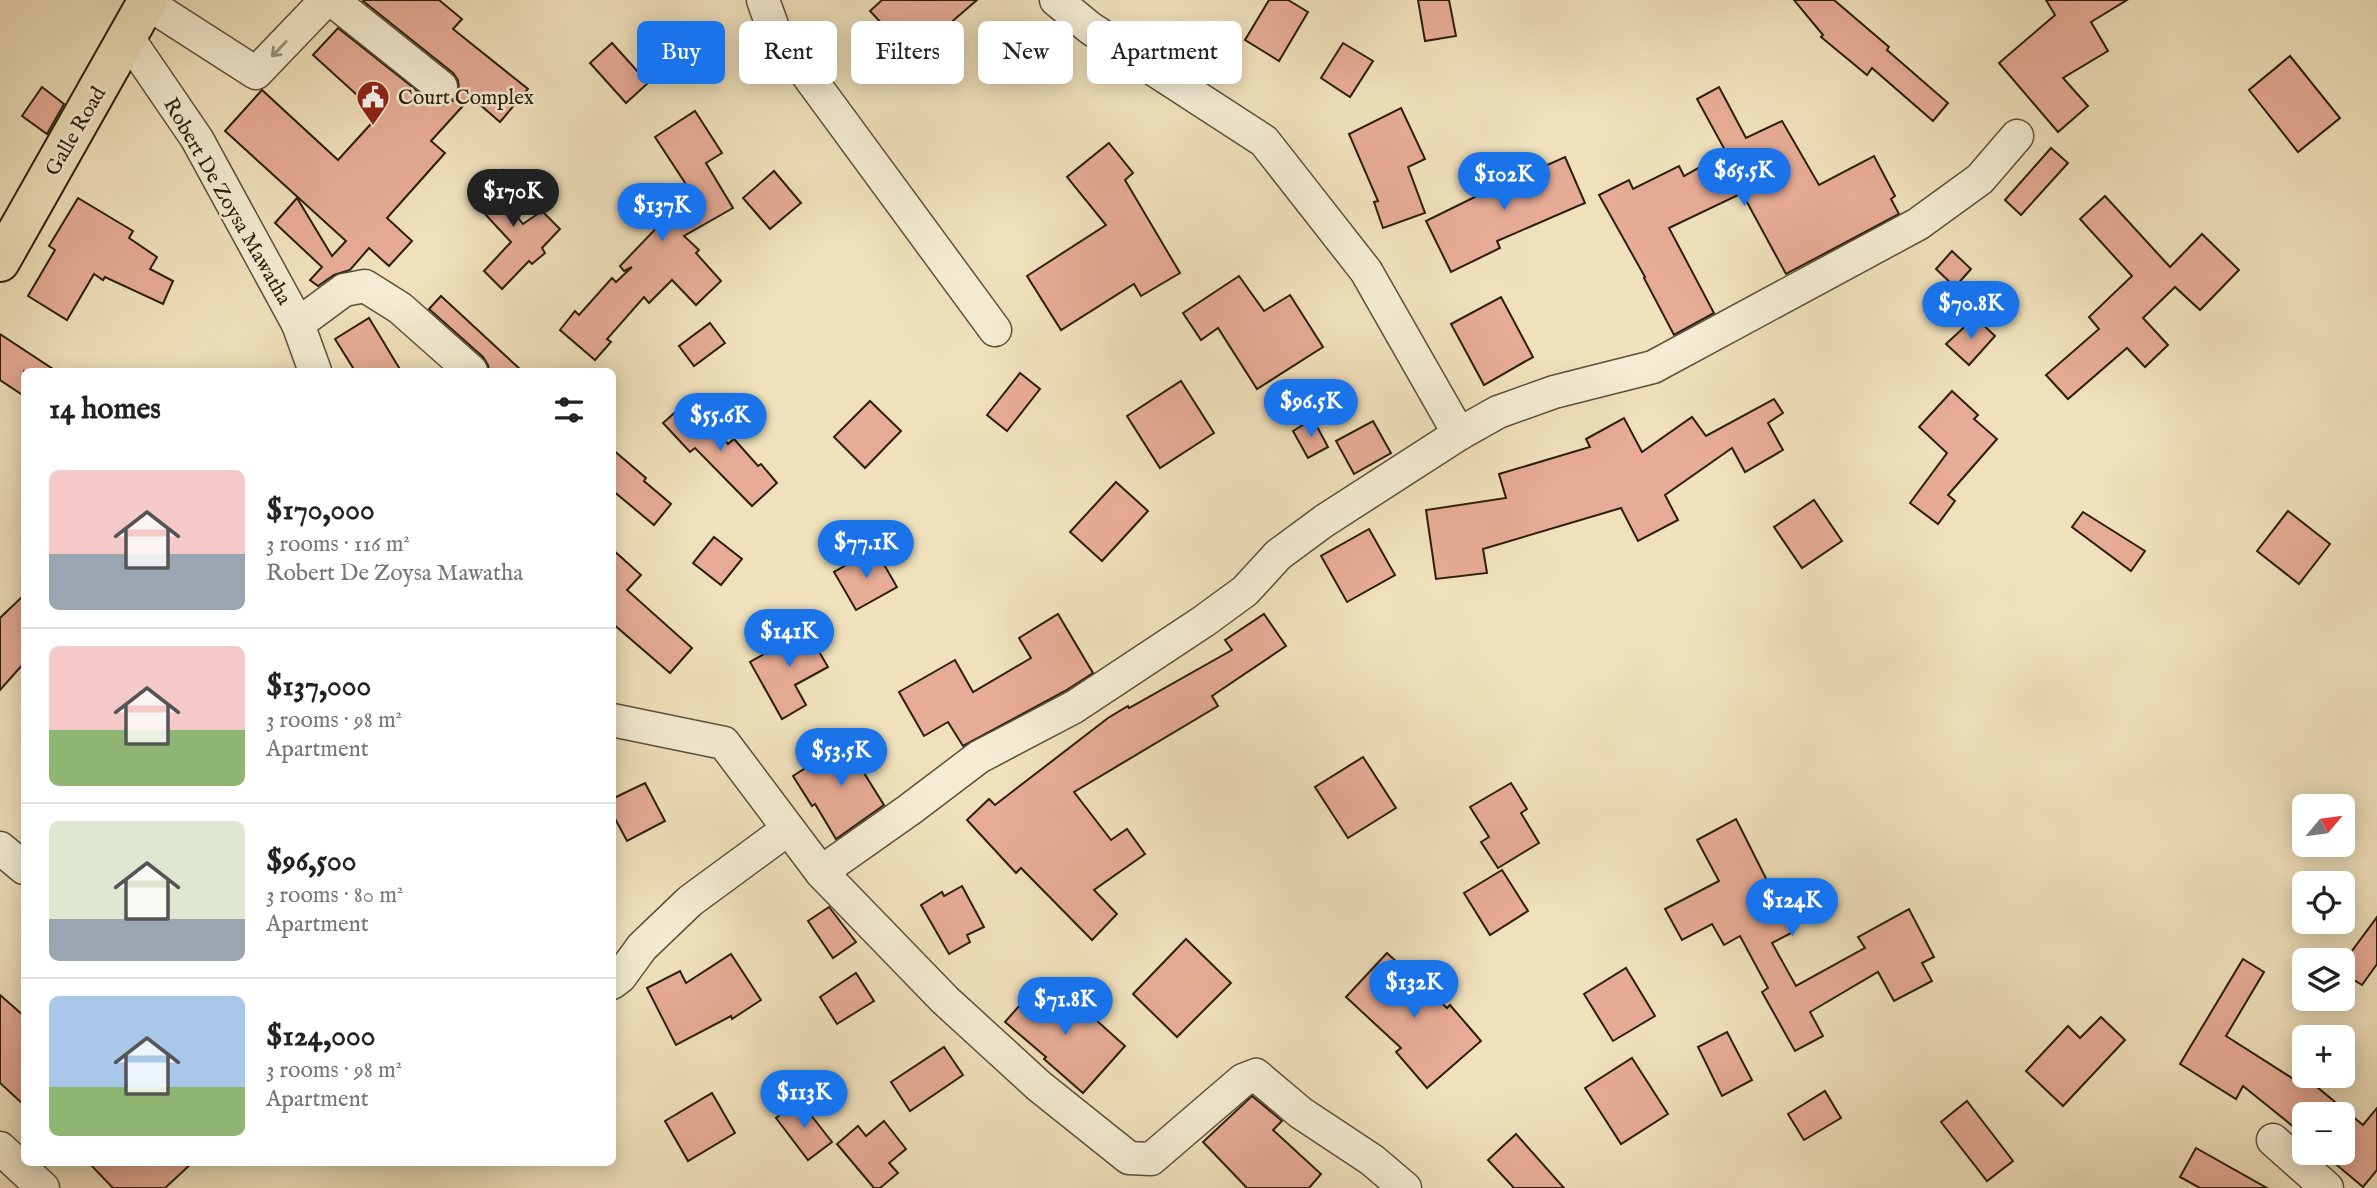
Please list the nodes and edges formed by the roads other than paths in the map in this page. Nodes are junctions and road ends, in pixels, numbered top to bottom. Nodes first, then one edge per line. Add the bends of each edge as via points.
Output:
1 (326, 0) edge
2 (332, 0) edge
3 (763, 0) edge
4 (1056, 0) edge
5 (148, 1) edge
6 (128, 38) junction
7 (441, 87) dead end
8 (2017, 136) dead end
9 (0, 262) edge
10 (298, 324) junction
11 (995, 330) dead end
12 (314, 368) edge
13 (468, 368) edge
14 (1458, 434) junction
15 (616, 721) edge
16 (788, 829) junction
17 (0, 848) edge
18 (21, 866) edge
19 (821, 872) junction
20 (616, 980) edge
21 (2273, 1140) dead end
22 (0, 1148) edge
23 (43, 1188) edge
24 (1405, 1188) edge
25 (2328, 1188) edge

1 -> 5 street via 256,72
2 - 7 street
3 - 11 street via 773,28
4 - 14 street via 1090,28 1264,141 1366,271
5 - 6 highway, Galle Road
6 - 9 highway, Galle Road
6 - 10 street, Robert De Zoysa Mawatha via 197,139
8 - 14 street via 1980,179 1919,224 1653,367 1554,392 1497,412
10 - 12 street, Robert De Zoysa Mawatha
10 - 13 street via 344,290 365,286 400,307
14 - 19 street via 1324,521 1278,555 1244,591 1184,635 1074,707 979,757
15 - 16 street via 724,743
16 - 19 street
16 - 20 street via 690,901 642,947
17 - 18 street
19 - 24 street via 945,1000 1039,1086 1129,1158 1151,1159 1243,1080 1256,1075
21 - 25 street
22 - 23 street

